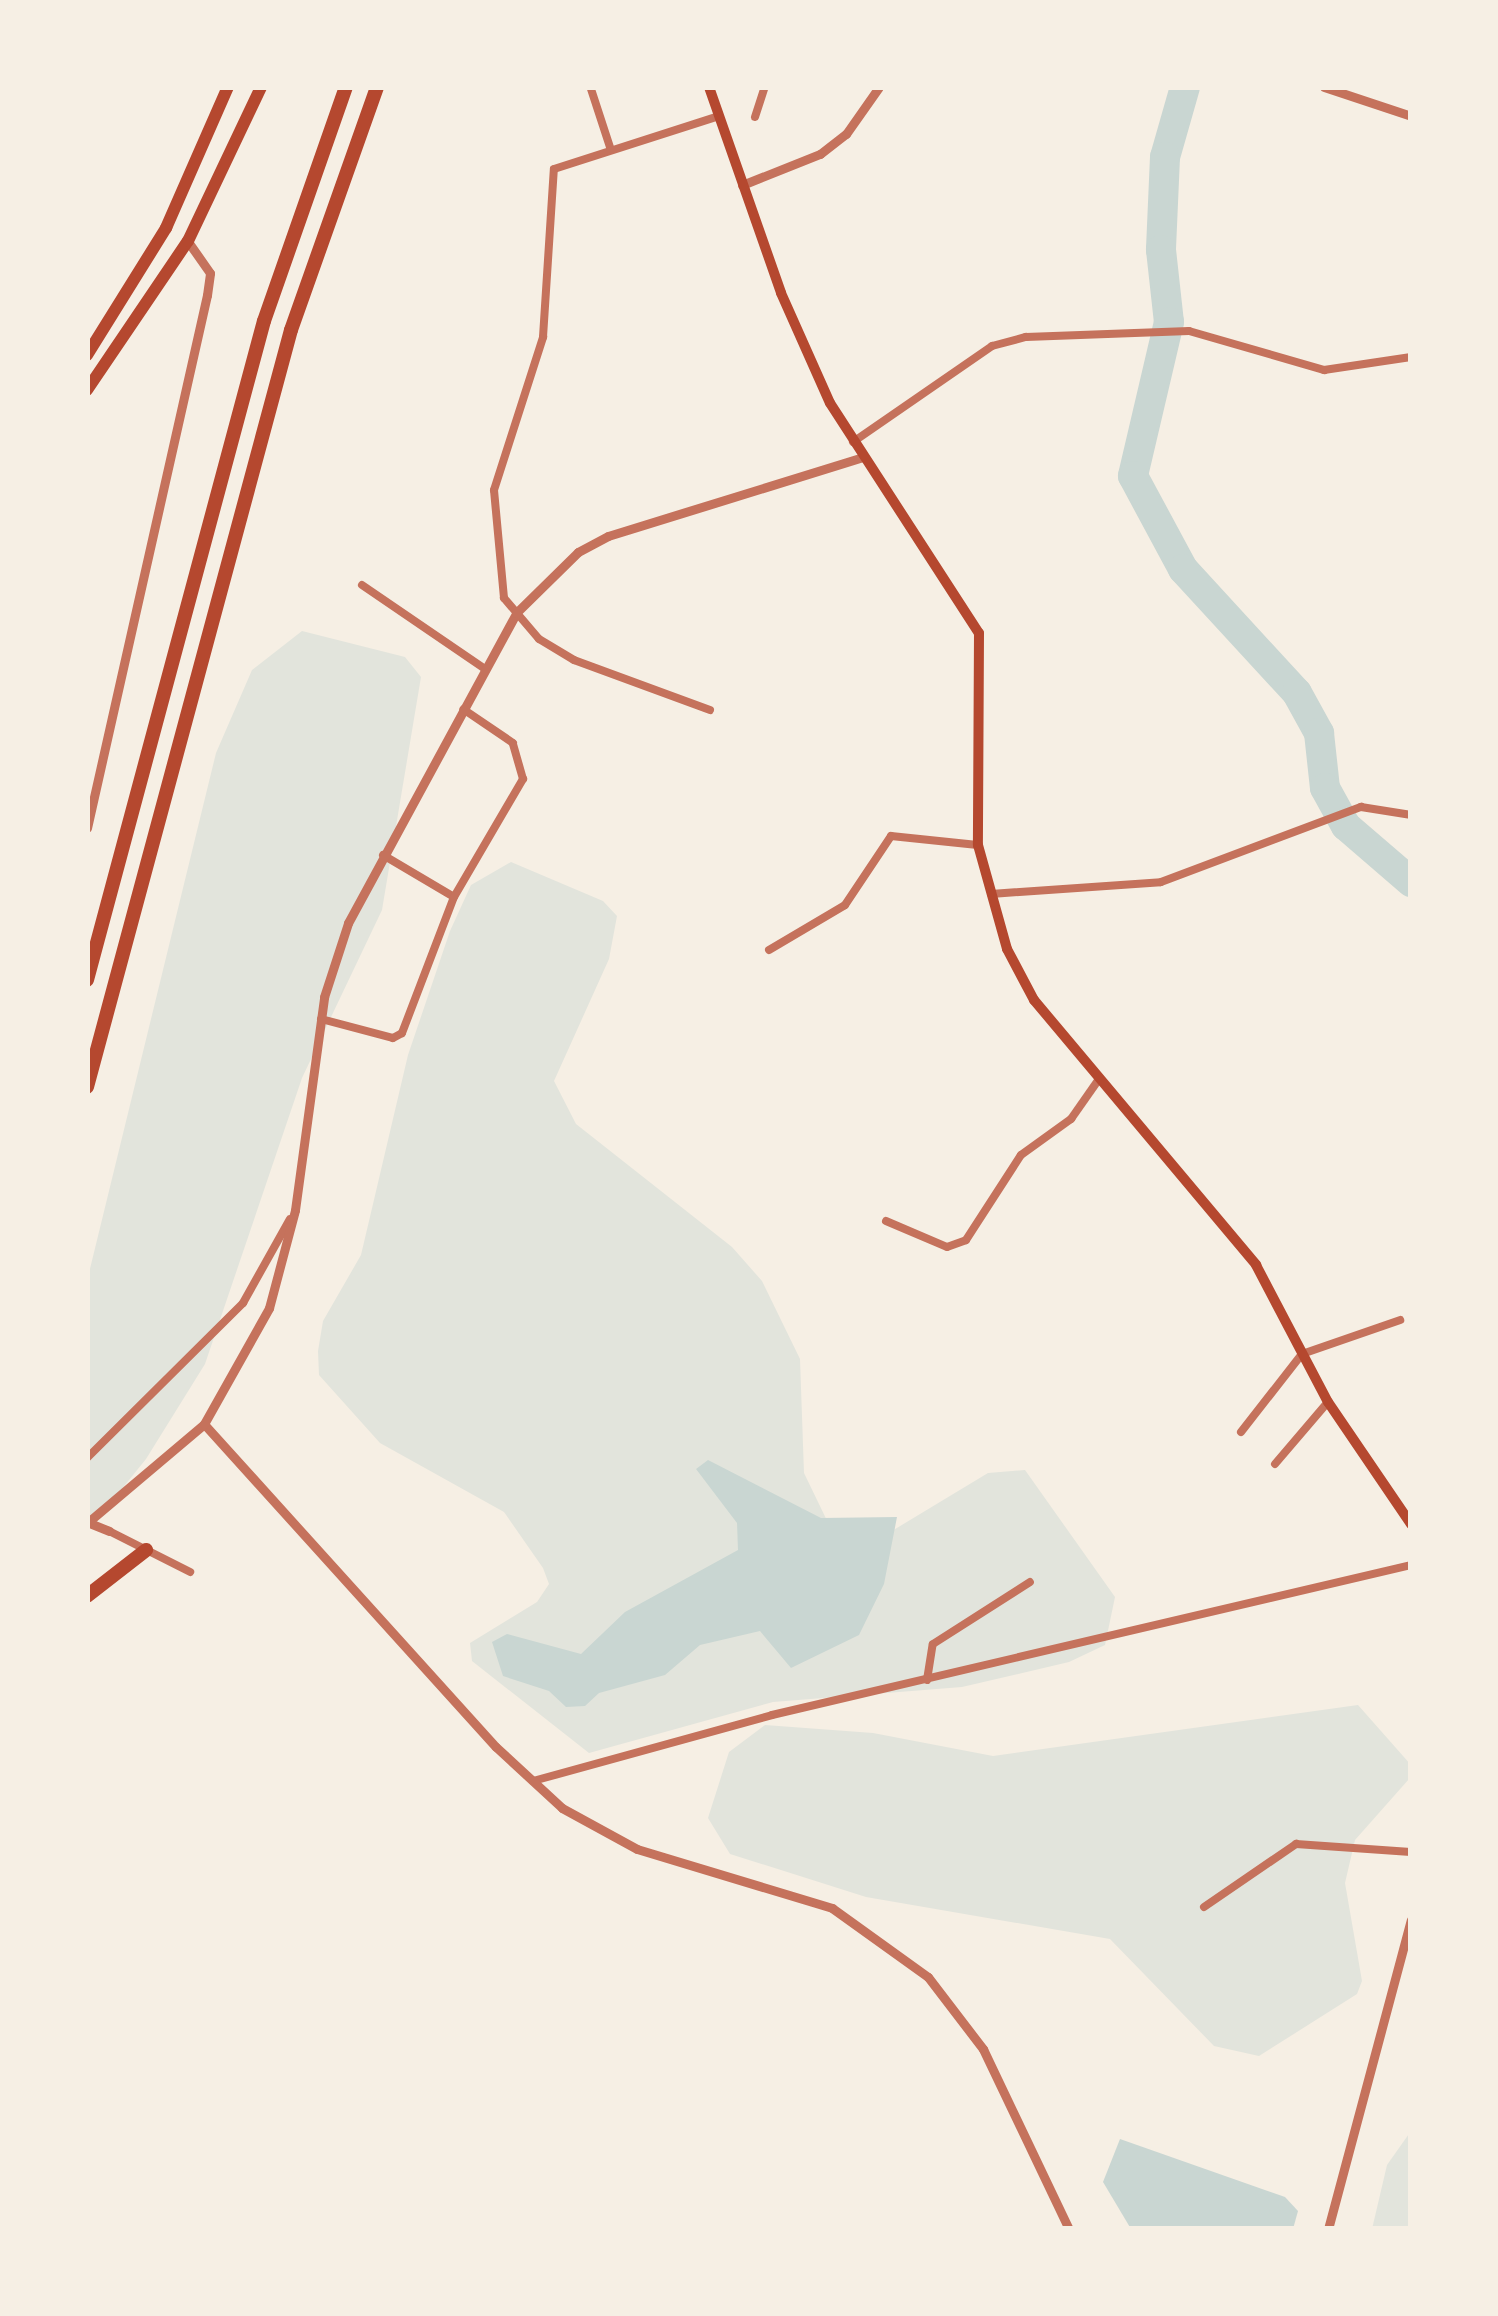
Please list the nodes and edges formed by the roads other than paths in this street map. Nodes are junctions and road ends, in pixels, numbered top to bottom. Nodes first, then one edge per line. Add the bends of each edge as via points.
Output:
1 (229, 87) edge
2 (261, 87) edge
3 (346, 87) edge
4 (377, 87) edge
5 (709, 87) edge
6 (765, 87) edge
7 (879, 87) edge
8 (1324, 87) edge
9 (591, 89) edge
10 (719, 116) junction
11 (1411, 116) edge
12 (755, 117) dead end
13 (610, 147) junction
14 (742, 185) junction
15 (188, 241) junction
16 (87, 355) edge
17 (1411, 357) edge
18 (87, 390) edge
19 (853, 442) junction
20 (863, 457) junction
21 (362, 585) dead end
22 (516, 613) junction
23 (484, 669) junction
24 (461, 709) junction
25 (710, 710) dead end
26 (1411, 815) edge
27 (87, 828) edge
28 (978, 845) junction
29 (380, 854) junction
30 (989, 895) junction
31 (454, 897) junction
32 (769, 950) dead end
33 (87, 980) edge
34 (320, 1018) junction
35 (1100, 1078) junction
36 (87, 1087) edge
37 (295, 1210) junction
38 (886, 1221) dead end
39 (1400, 1320) dead end
40 (1302, 1354) junction
41 (1328, 1402) junction
42 (204, 1424) junction
43 (1241, 1432) dead end
44 (87, 1458) edge
45 (1275, 1464) dead end
46 (87, 1522) edge
47 (1411, 1524) edge
48 (109, 1532) joint
49 (146, 1550) junction
50 (1411, 1565) edge
51 (190, 1572) dead end
52 (1030, 1582) dead end
53 (87, 1596) edge
54 (927, 1680) junction
55 (531, 1782) junction
56 (1411, 1852) edge
57 (1204, 1907) dead end
58 (1411, 1921) edge
59 (1069, 2229) edge
60 (1328, 2229) edge

1 - 16 main road via 166,228
2 - 15 main road
3 - 33 highway via 238,410
4 - 36 highway via 291,330
5 - 10 main road
6 - 12 street
7 - 14 street via 846,134 820,154
8 - 11 street
9 - 13 street
10 - 13 street
10 - 14 main road
13 - 22 street via 554,169 543,337 494,490 503,598
14 - 19 main road via 806,352
15 - 18 main road
15 - 27 street via 210,273 207,295
17 - 19 street via 1358,371 1324,370 1189,332 1026,338 992,346
19 - 20 main road
20 - 22 street via 608,536 578,552
20 - 28 main road via 950,579 983,646
21 - 23 street
22 - 23 street
22 - 25 street via 574,660
23 - 24 street
24 - 29 street
24 - 31 street via 513,743 523,779
26 - 30 street via 1361,807 1161,882
28 - 30 main road
28 - 32 street via 891,836 844,905
29 - 31 street
29 - 34 street via 348,923
30 - 35 main road via 1034,1000
31 - 34 street via 402,1033 393,1038
34 - 37 street
35 - 38 street via 1070,1119 1021,1155 966,1240 947,1246
35 - 40 main road via 1212,1204 1256,1265
37 - 42 street via 269,1308
37 - 44 street via 243,1304
39 - 40 street
40 - 41 main road
40 - 43 street
41 - 45 street
41 - 47 main road
42 - 46 street
42 - 55 street
46 - 48 street
48 - 49 street
49 - 51 street
49 - 53 highway
50 - 54 street
52 - 54 street via 933,1644
54 - 55 street
55 - 59 street via 637,1849 832,1908 928,1977 982,2049
56 - 57 street via 1296,1844
58 - 60 street

